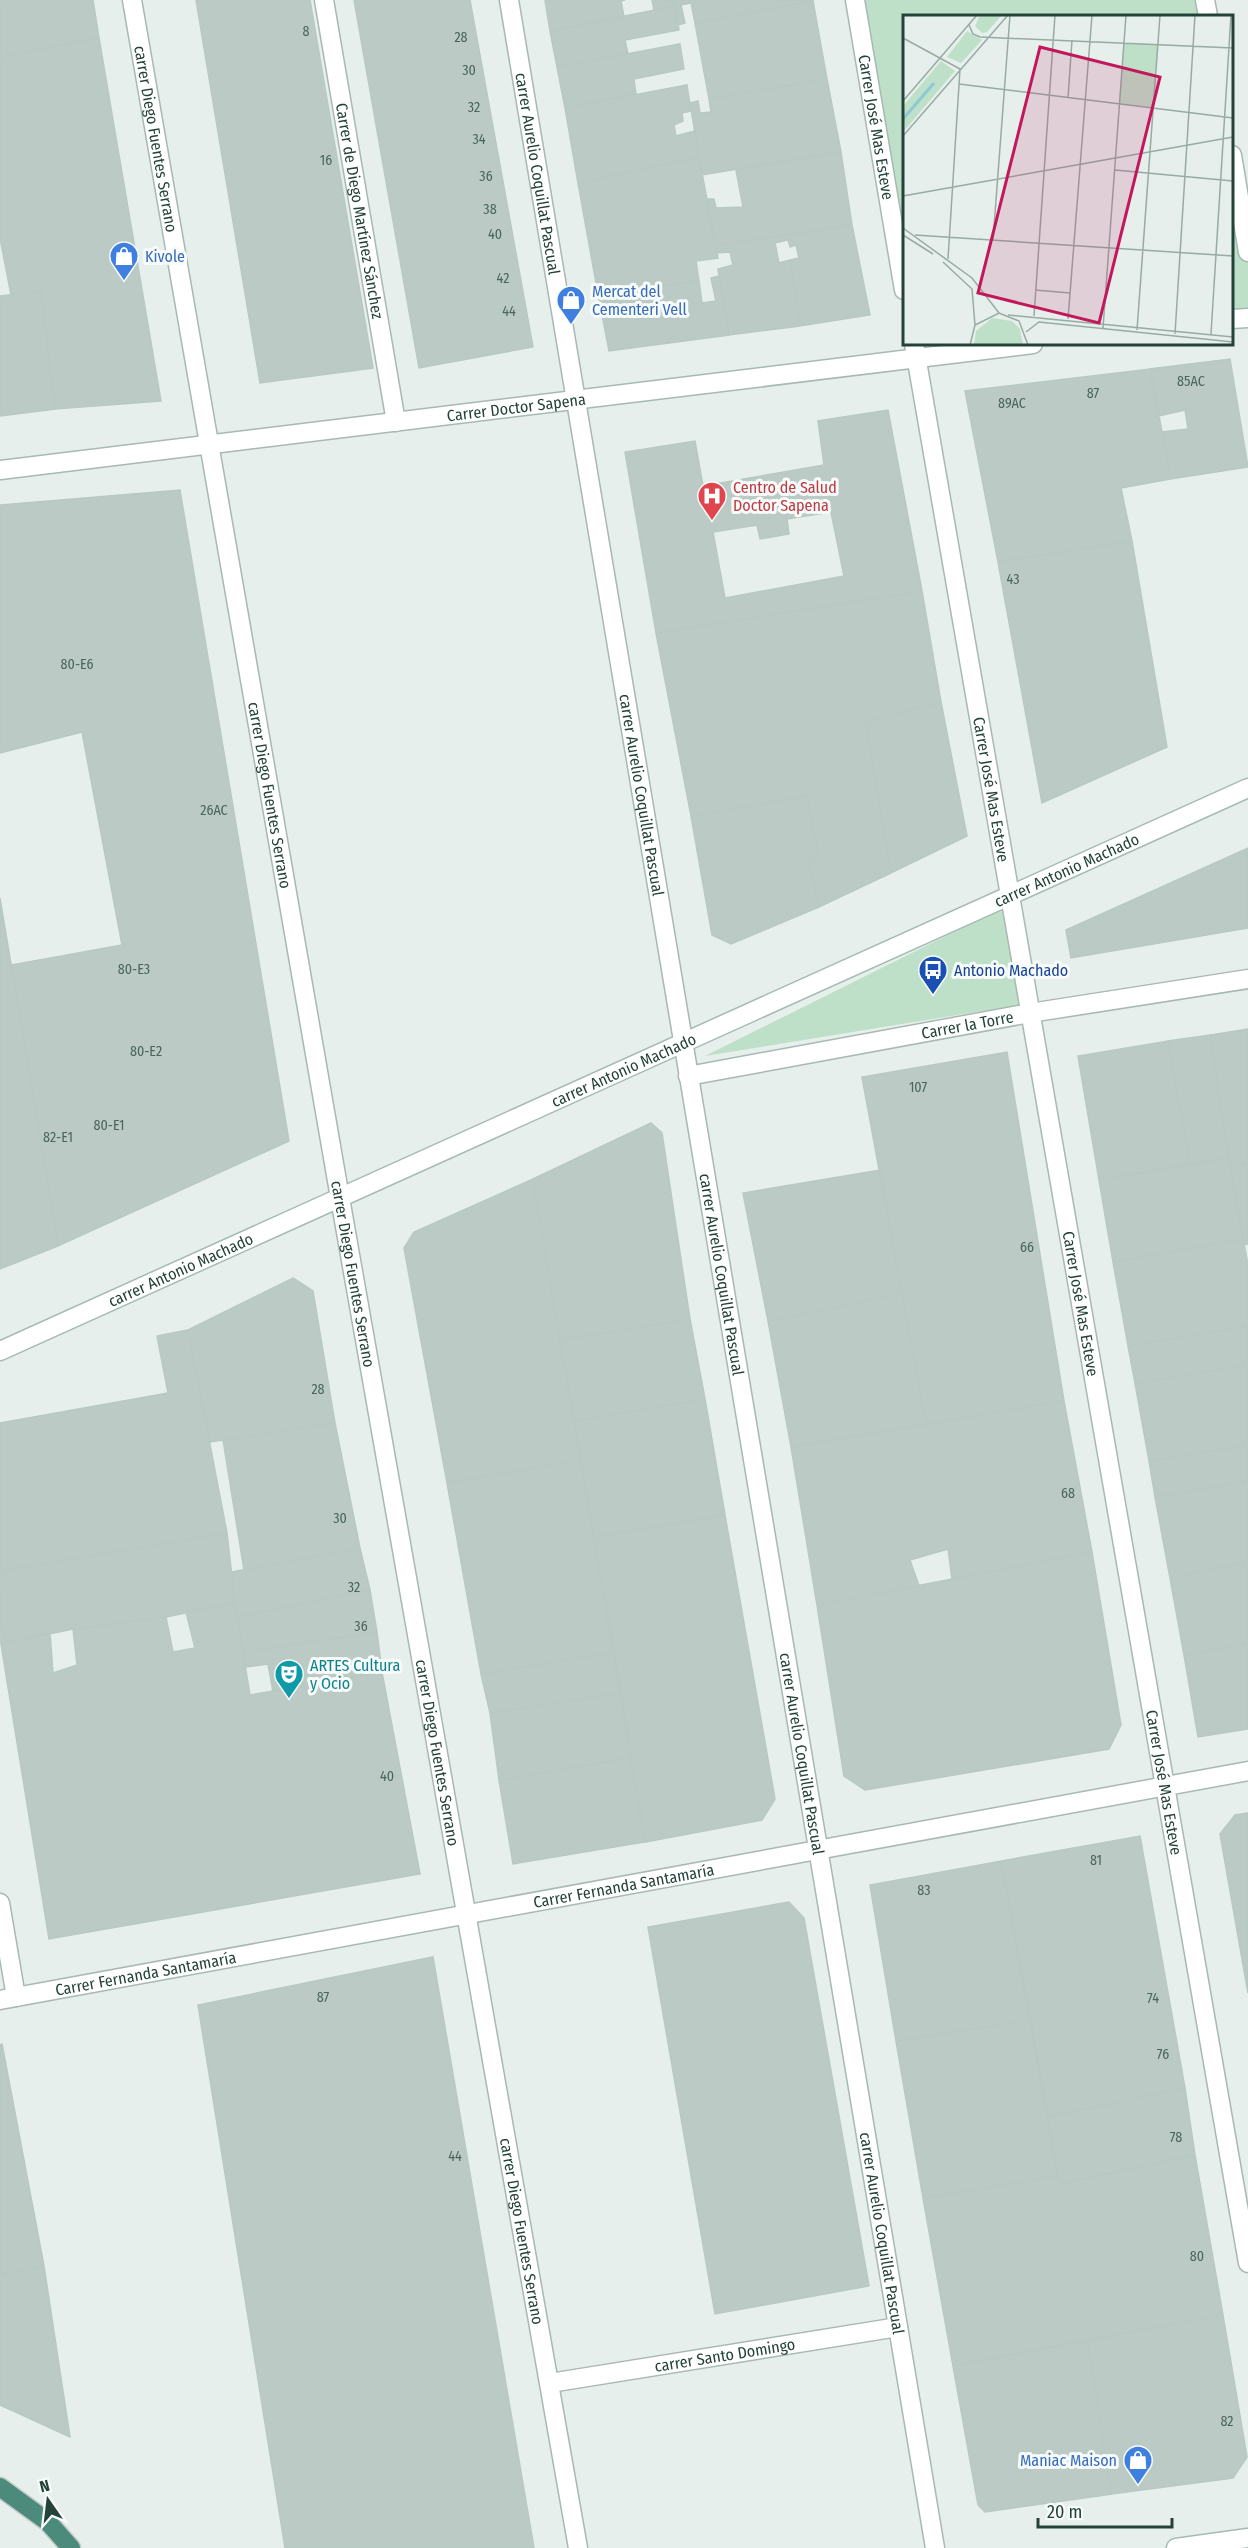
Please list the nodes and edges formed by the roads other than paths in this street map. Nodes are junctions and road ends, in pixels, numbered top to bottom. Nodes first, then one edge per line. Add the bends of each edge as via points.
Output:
1 (132, 0) edge
2 (324, 0) edge
3 (508, 0) edge
4 (855, 0) edge
5 (1205, 0) edge
6 (1208, 15) edge
7 (1233, 161) edge
8 (1248, 252) edge
9 (903, 284) edge
10 (1248, 318) edge
11 (1233, 319) edge
12 (1016, 345) edge
13 (915, 351) edge
14 (576, 400) junction
15 (396, 422) junction
16 (210, 444) junction
17 (0, 470) edge
18 (1248, 788) edge
19 (1009, 896) junction
20 (1248, 979) edge
21 (1030, 1013) junction
22 (682, 1043) junction
23 (688, 1076) junction
24 (340, 1198) junction
25 (0, 1351) edge
26 (1248, 1771) edge
27 (1165, 1786) junction
28 (818, 1849) junction
29 (0, 1903) edge
30 (467, 1912) junction
31 (8, 1998) edge
32 (1248, 2263) edge
33 (898, 2327) junction
34 (550, 2383) junction
35 (0, 2487) edge
36 (1248, 2538) edge
37 (71, 2548) edge
38 (579, 2548) edge
39 (935, 2548) edge
40 (1176, 2548) edge

1 - 16 street, carrer Diego Fuentes Serrano
2 - 15 street, Carrer de Diego Martínez Sánchez
3 - 14 street, carrer Aurelio Coquillat Pascual
4 - 9 street, Carrer José Mas Esteve
5 - 6 street
7 - 8 street
10 - 11 street
12 - 13 street, Carrer Doctor Sapena
13 - 14 street, Carrer Doctor Sapena
13 - 19 street, Carrer José Mas Esteve
14 - 15 street, Carrer Doctor Sapena
14 - 22 street, carrer Aurelio Coquillat Pascual
15 - 16 street, Carrer Doctor Sapena
16 - 17 street, Carrer Doctor Sapena
16 - 24 street, carrer Diego Fuentes Serrano
18 - 19 street, carrer Antonio Machado
19 - 21 street, Carrer José Mas Esteve
19 - 22 street, carrer Antonio Machado
20 - 21 street, Carrer la Torre
21 - 23 street, Carrer la Torre
21 - 27 street, Carrer José Mas Esteve
22 - 23 street, carrer Aurelio Coquillat Pascual
22 - 24 street, carrer Antonio Machado
23 - 28 street, carrer Aurelio Coquillat Pascual
24 - 25 street, carrer Antonio Machado
24 - 30 street, carrer Diego Fuentes Serrano
26 - 27 street, Carrer Fernanda Santamaría
27 - 28 street, Carrer Fernanda Santamaría
27 - 32 street, Carrer José Mas Esteve
28 - 30 street, Carrer Fernanda Santamaría
28 - 33 street, carrer Aurelio Coquillat Pascual
29 - 31 street
30 - 31 street, Carrer Fernanda Santamaría
30 - 34 street, carrer Diego Fuentes Serrano
33 - 34 street, carrer Santo Domingo
33 - 39 street, carrer Aurelio Coquillat Pascual
34 - 38 street, carrer Diego Fuentes Serrano
35 - 37 highway via 48,2522
36 - 40 street

